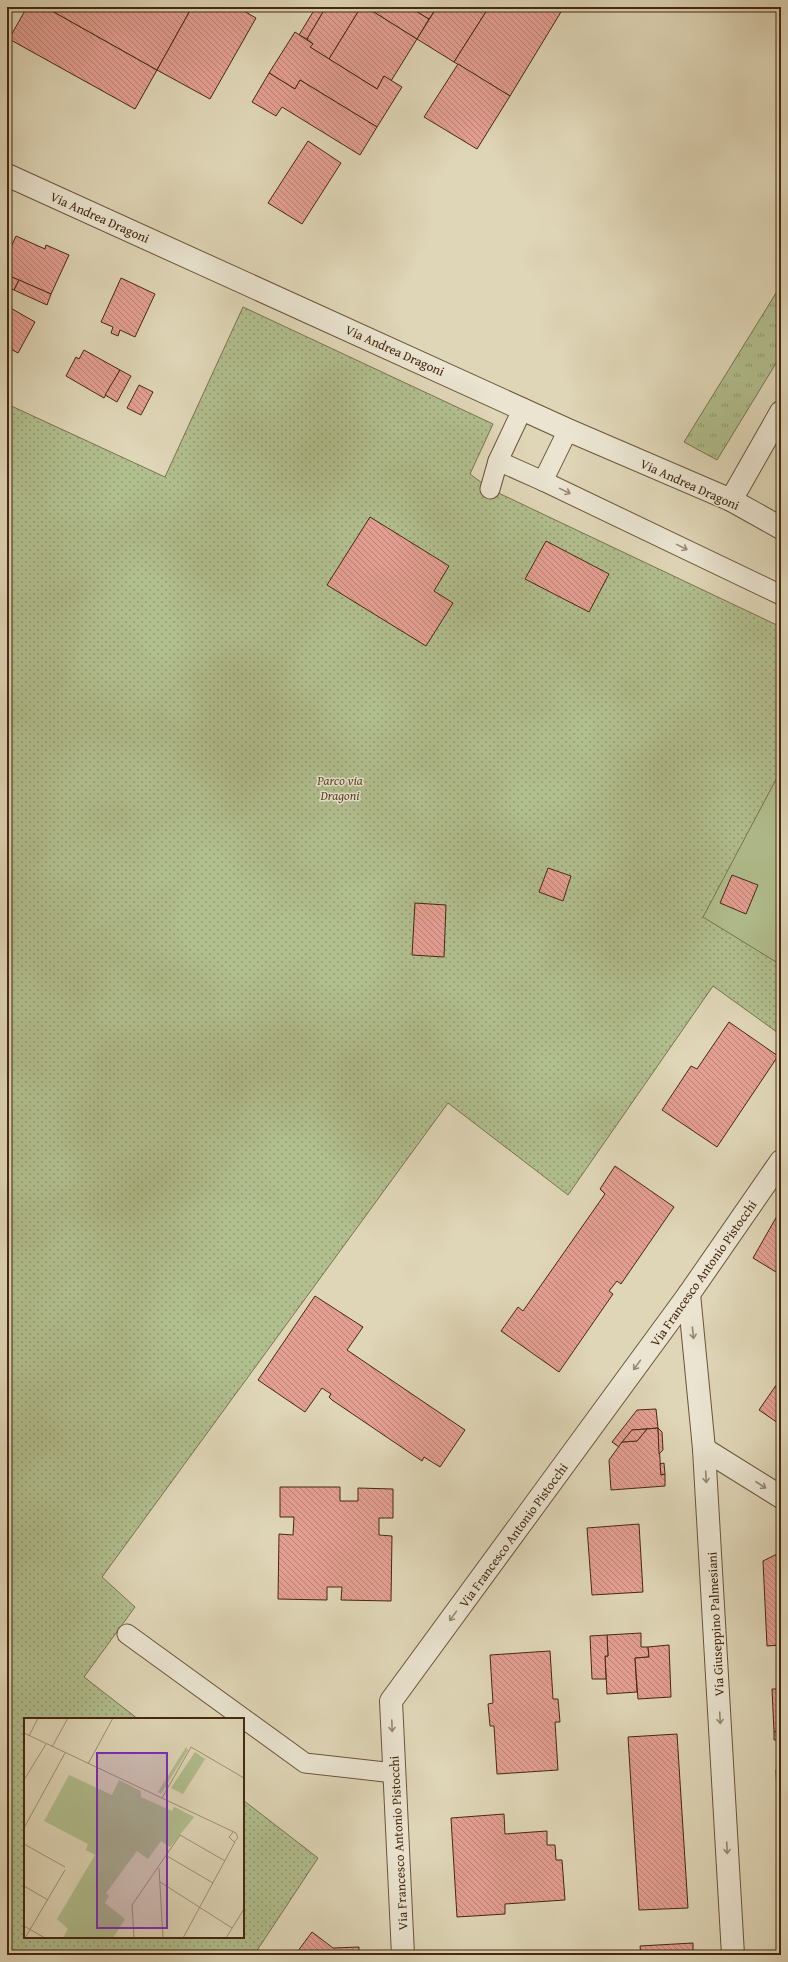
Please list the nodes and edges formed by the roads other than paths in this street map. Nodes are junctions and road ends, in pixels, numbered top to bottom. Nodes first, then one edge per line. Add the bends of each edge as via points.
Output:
1 (7, 175) edge
2 (523, 408) junction
3 (781, 412) edge
4 (568, 430) junction
5 (498, 461) junction
6 (543, 481) junction
7 (490, 489) dead end
8 (731, 500) junction
9 (781, 528) edge
10 (781, 595) edge
11 (781, 1162) edge
12 (689, 1294) junction
13 (704, 1449) junction
14 (781, 1498) edge
15 (128, 1634) dead end
16 (243, 1718) edge
17 (244, 1719) edge
18 (394, 1773) junction
19 (404, 1955) edge
20 (734, 1955) edge

1 - 2 street, Via Andrea Dragoni
2 - 4 street, Via Andrea Dragoni
2 - 5 lane
3 - 8 street
4 - 6 lane
4 - 8 street, Via Andrea Dragoni
5 - 6 lane
5 - 7 lane
6 -> 10 lane
8 - 9 street, Via Andrea Dragoni
11 - 12 street, Via Francesco Antonio Pistocchi
12 -> 13 street, Via Giuseppino Palmesiani
12 -> 18 street, Via Francesco Antonio Pistocchi via 391,1701
13 -> 14 street
13 -> 20 street, Via Giuseppino Palmesiani
15 - 16 lane
17 - 18 lane via 305,1763
18 - 19 street, Via Francesco Antonio Pistocchi

